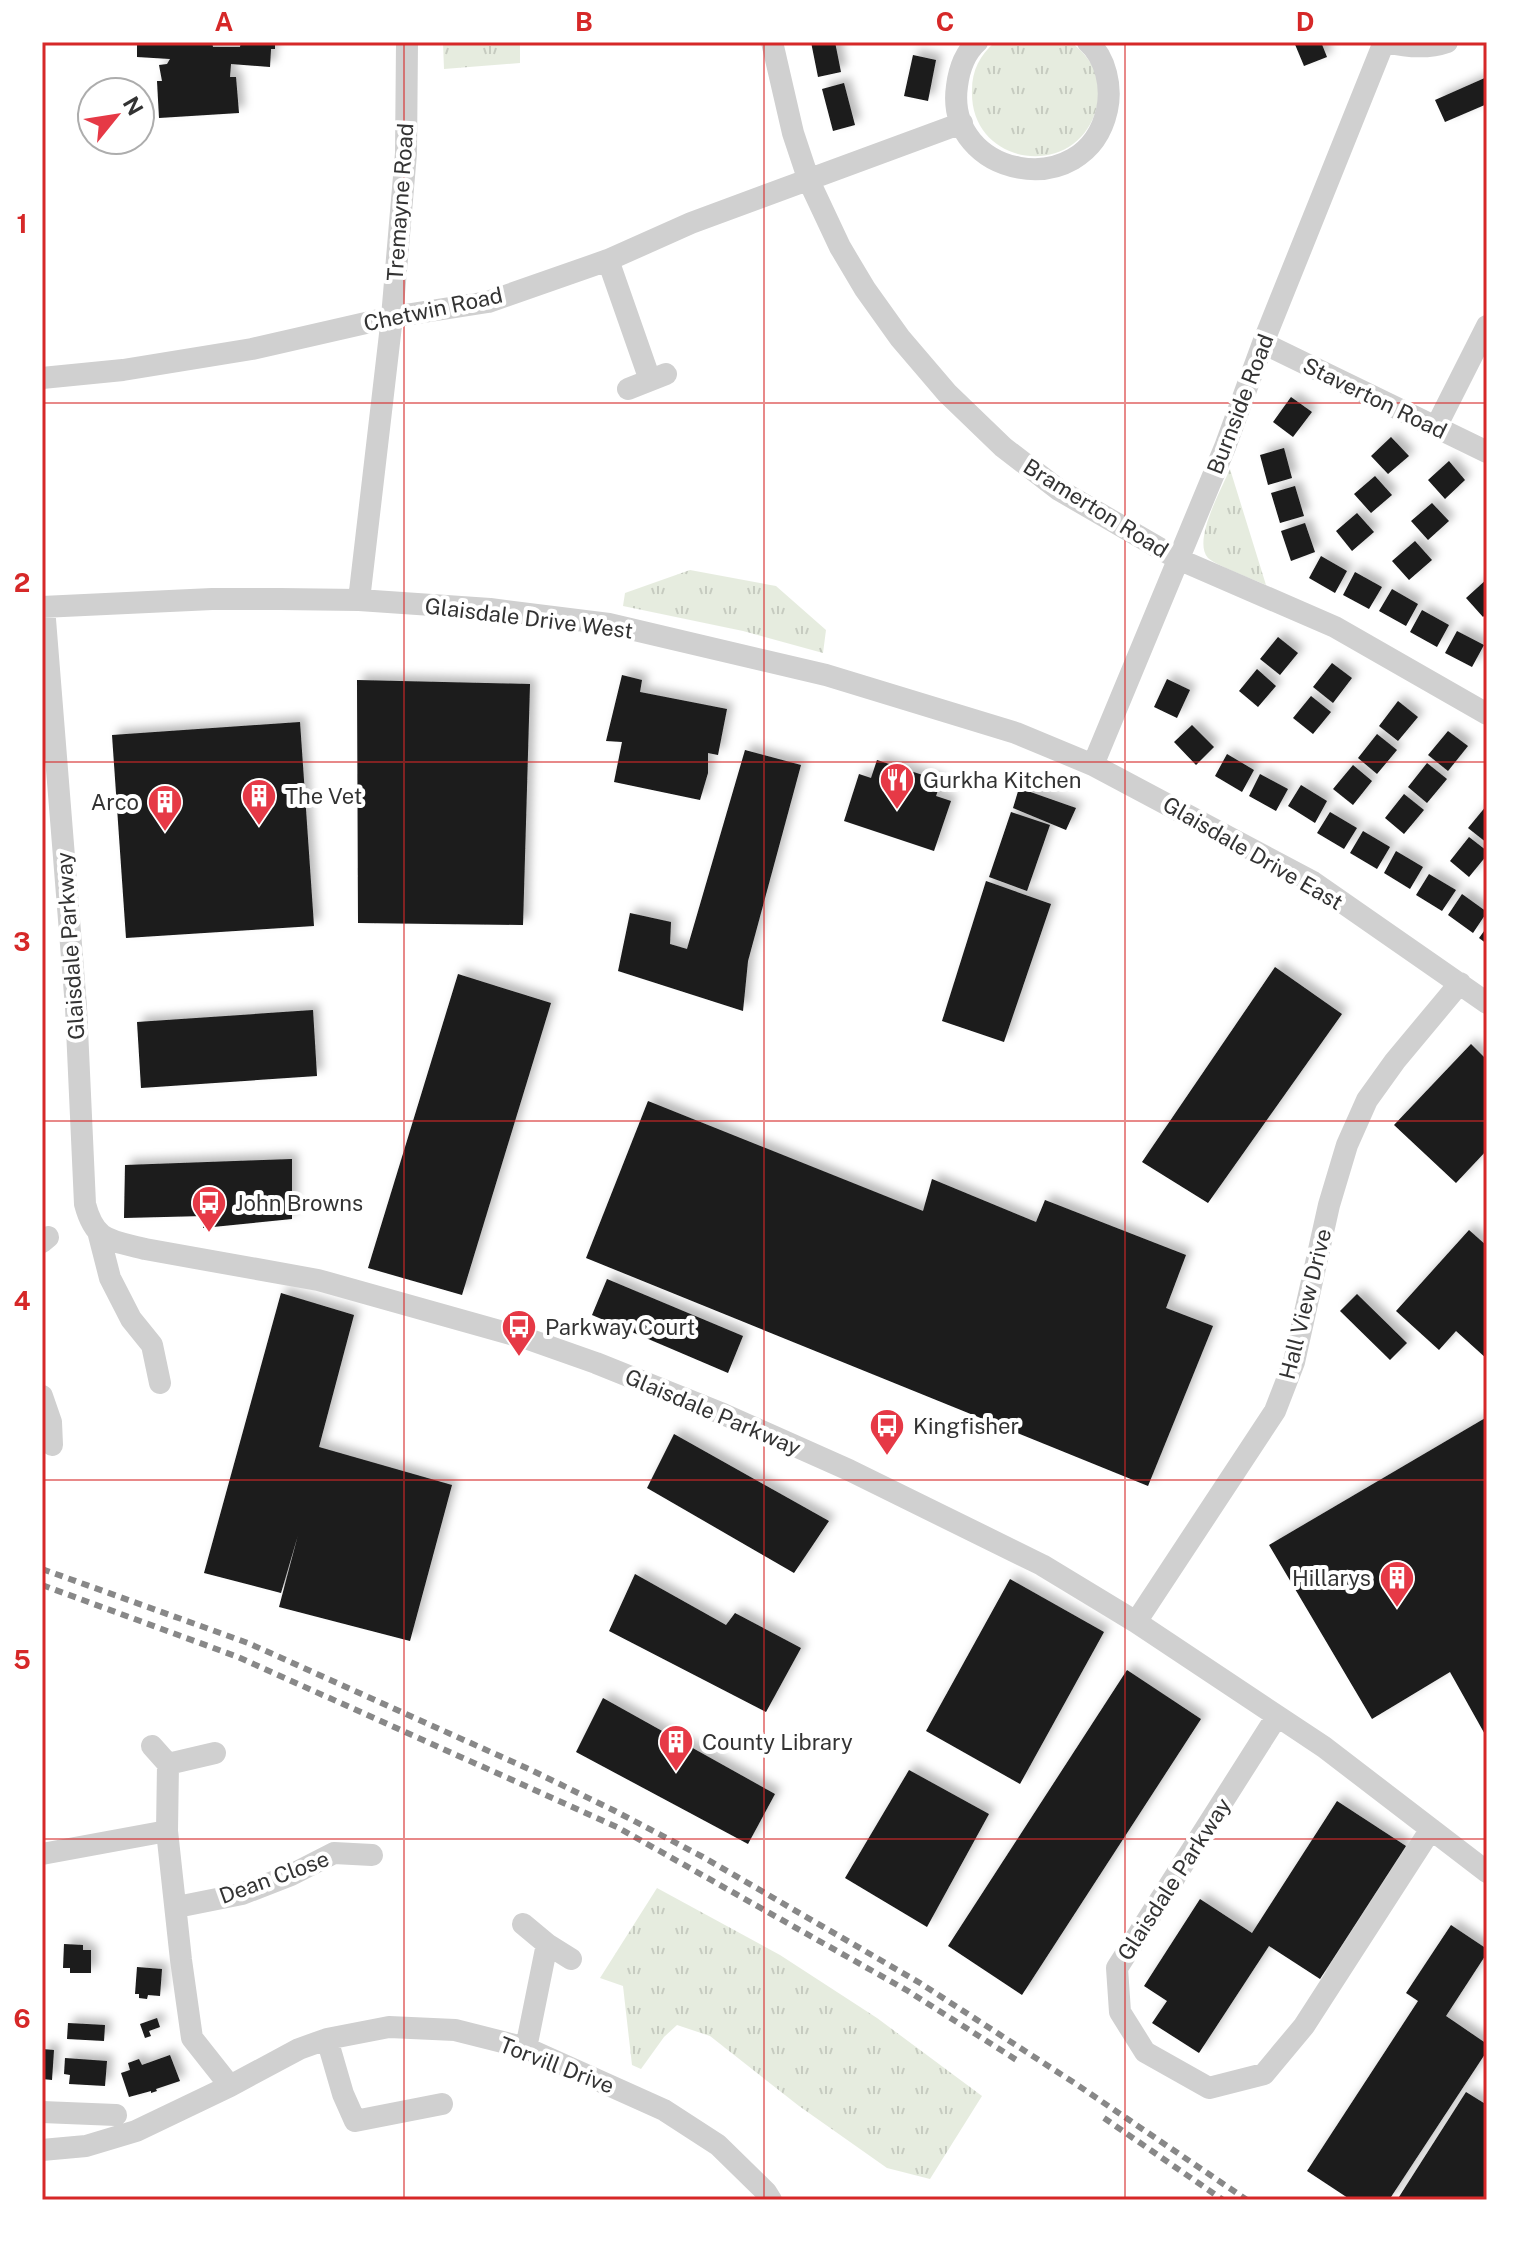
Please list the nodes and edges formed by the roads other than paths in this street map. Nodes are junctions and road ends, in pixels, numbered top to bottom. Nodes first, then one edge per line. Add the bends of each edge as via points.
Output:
1 (407, 42) edge
2 (772, 42) edge
3 (977, 42) edge
4 (1088, 42) edge
5 (1386, 42) edge
6 (1447, 42) edge
7 (962, 123) junction
8 (809, 181) junction
9 (608, 260) junction
10 (392, 317) junction
11 (1487, 326) edge
12 (1263, 343) junction
13 (42, 378) edge
14 (628, 389) dead end
15 (1436, 427) junction
16 (1487, 452) edge
17 (1178, 559) junction
18 (359, 600) junction
19 (43, 607) edge
20 (1487, 714) edge
21 (1093, 765) junction
22 (1460, 983) junction
23 (1487, 1003) edge
24 (99, 1235) junction
25 (160, 1383) dead end
26 (42, 1396) edge
27 (52, 1445) dead end
28 (1136, 1622) junction
29 (1277, 1716) junction
30 (152, 1746) dead end
31 (215, 1753) dead end
32 (168, 1764) junction
33 (1431, 1829) junction
34 (167, 1831) junction
35 (42, 1854) edge
36 (372, 1855) dead end
37 (1487, 1872) edge
38 (177, 1907) junction
39 (523, 1924) dead end
40 (547, 1944) junction
41 (571, 1959) dead end
42 (327, 2039) junction
43 (526, 2048) junction
44 (230, 2086) junction
45 (442, 2104) dead end
46 (42, 2112) edge
47 (116, 2115) dead end
48 (43, 2154) edge
49 (771, 2200) edge

1 - 10 street, Tremayne Road via 406,153
2 - 8 street, Bramerton Road
3 - 7 street via 959,70 956,97
4 - 7 street via 1106,70 1110,97 1104,123 1074,159 1049,169 1023,170 997,162 976,146
5 - 6 street via 1409,47
5 - 12 street, Burnside Road
7 - 8 street, Chetwin Road
8 - 9 street, Chetwin Road via 691,223
8 - 17 street, Bramerton Road via 865,289 947,393 1003,447 1059,490
9 - 10 street, Chetwin Road via 488,302
9 - 14 street via 658,377
10 - 13 street, Chetwin Road via 252,349
10 - 18 street, Tremayne Road
11 - 15 street
12 - 15 street, Staverton Road
12 - 17 street, Burnside Road
15 - 16 street, Staverton Road
17 - 20 street, Bramerton Road via 1335,627
17 - 21 street, Burnside Road
18 - 19 street, Glaisdale Drive West via 212,599
18 - 21 street, Glaisdale Drive West via 609,624 826,675 1016,733
19 - 24 street, Glaisdale Parkway via 76,1007 85,1204
21 - 22 street, Glaisdale Drive East via 1313,882
22 - 23 street, Glaisdale Drive East
22 - 28 street, Hall View Drive via 1367,1100 1329,1205 1294,1362 1275,1411
24 - 25 street, Glaisdale Parkway via 110,1278 152,1345
24 - 28 street, Glaisdale Parkway via 145,1249 318,1280 596,1363 849,1470 1042,1565
26 - 27 street
28 - 29 street, Glaisdale Parkway
29 - 33 street, Glaisdale Parkway
29 - 33 street, Glaisdale Parkway via 1117,1968 1120,2012 1145,2052 1209,2088 1264,2074 1304,2026
30 - 32 street
31 - 32 street
32 - 34 street
33 - 37 street, Glaisdale Parkway
34 - 35 street
34 - 38 street
36 - 38 street, Dean Close via 334,1853 242,1894
38 - 44 street via 192,2038
39 - 40 street
40 - 41 street
40 - 43 street
42 - 43 street, Torvill Drive via 389,2027 455,2030
42 - 44 street, Torvill Drive
42 - 45 street via 355,2121
43 - 49 street, Torvill Drive via 664,2110 718,2145
44 - 48 street, Torvill Drive via 136,2131
46 - 47 street

